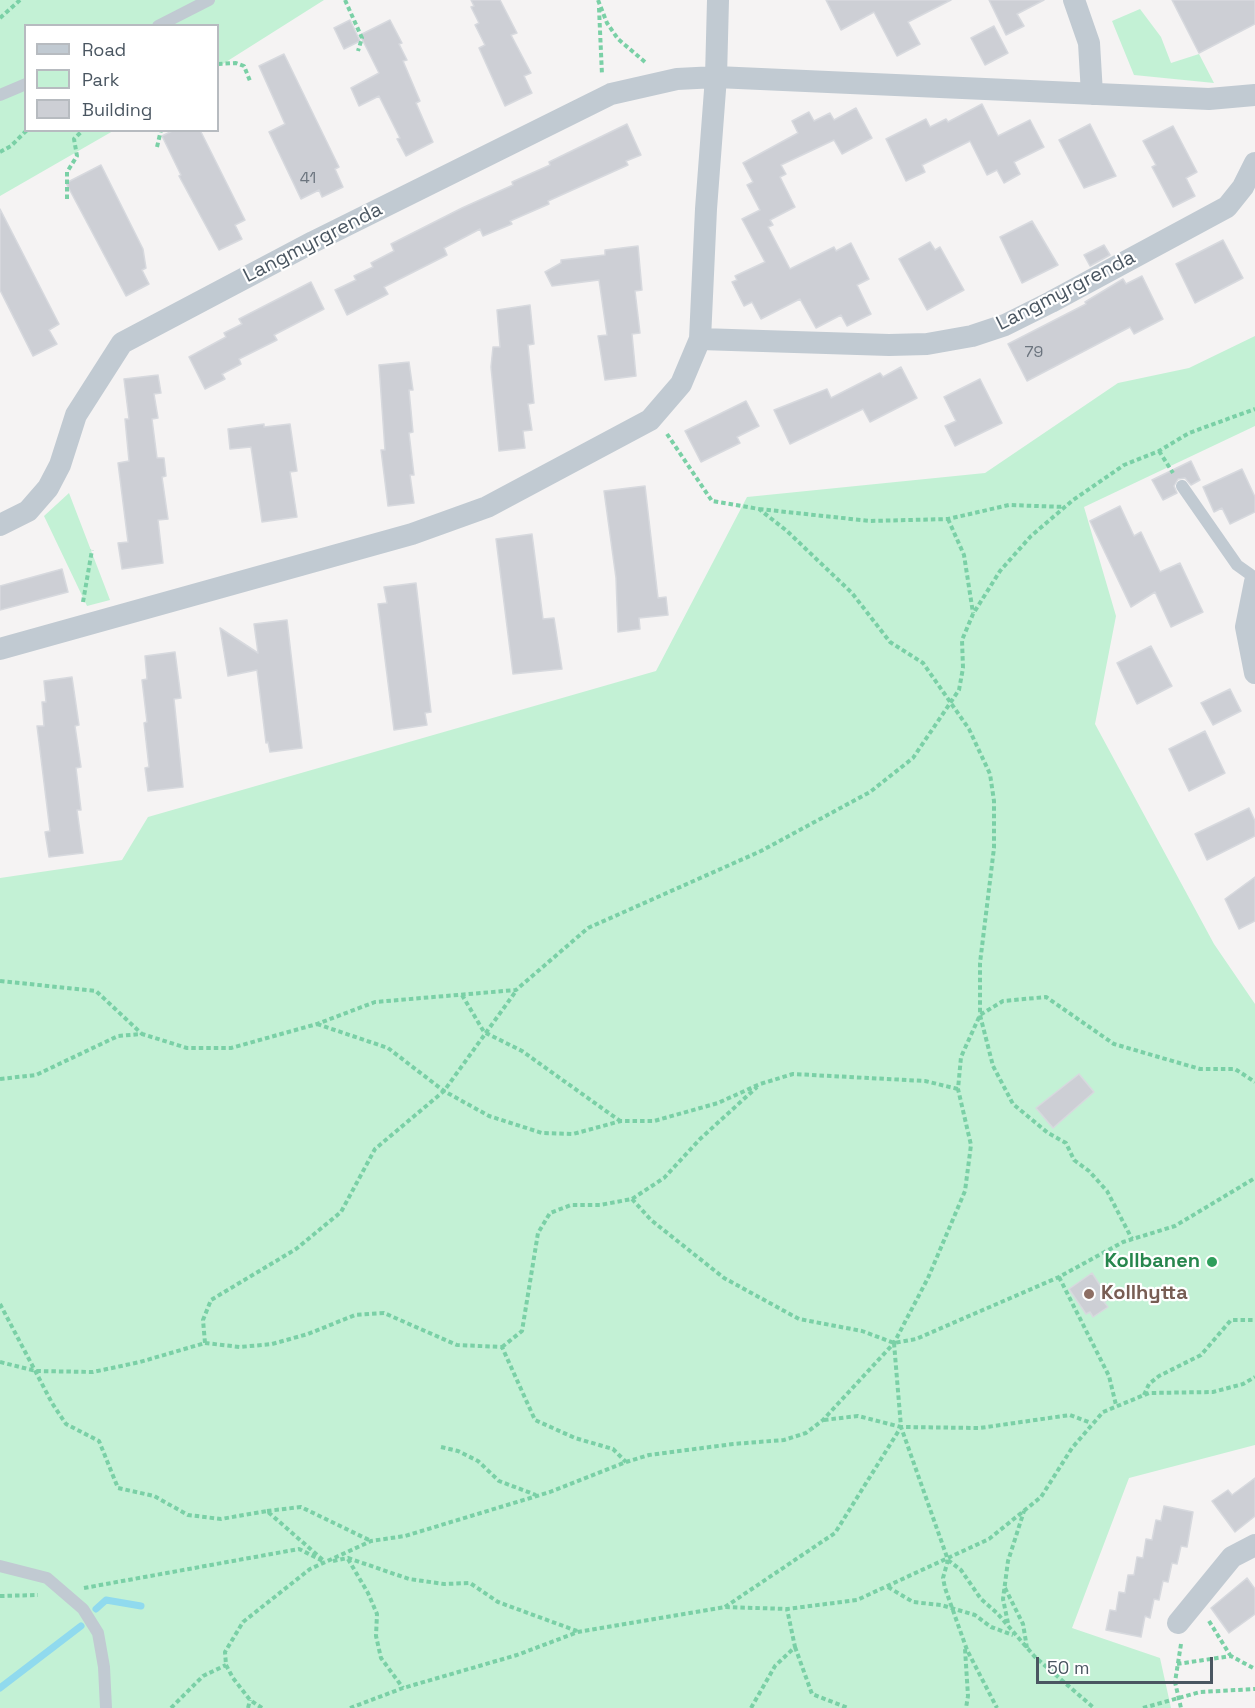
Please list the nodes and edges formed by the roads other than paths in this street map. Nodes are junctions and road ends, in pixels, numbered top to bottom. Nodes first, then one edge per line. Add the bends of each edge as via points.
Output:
1 (209, 0) edge
2 (718, 0) edge
3 (1074, 0) edge
4 (162, 24) edge
5 (716, 77) junction
6 (24, 85) edge
7 (1092, 94) junction
8 (0, 95) edge
9 (1255, 95) edge
10 (1255, 163) edge
11 (700, 339) junction
12 (1182, 486) road end
13 (0, 525) edge
14 (1255, 580) edge
15 (0, 649) edge
16 (1255, 673) edge
17 (1255, 1545) edge
18 (0, 1566) edge
19 (1178, 1623) road end
20 (106, 1708) edge

1 - 4 lane
2 - 5 street
3 - 7 street via 1089,43
5 - 7 street, Langmyrgrenda
5 - 11 street
5 - 13 street, Langmyrgrenda via 677,79 611,94 313,242 122,343 76,416 48,488 28,511
6 - 8 lane
7 - 9 street, Langmyrgrenda via 1209,99
10 - 11 street, Langmyrgrenda via 1227,207 1051,302 972,336 927,344 889,345
11 - 15 street via 681,384 650,420 487,507 412,534
12 - 14 lane via 1237,565
14 - 16 street via 1246,627
17 - 19 street via 1232,1557
18 - 20 lane via 47,1578 83,1609 98,1633

